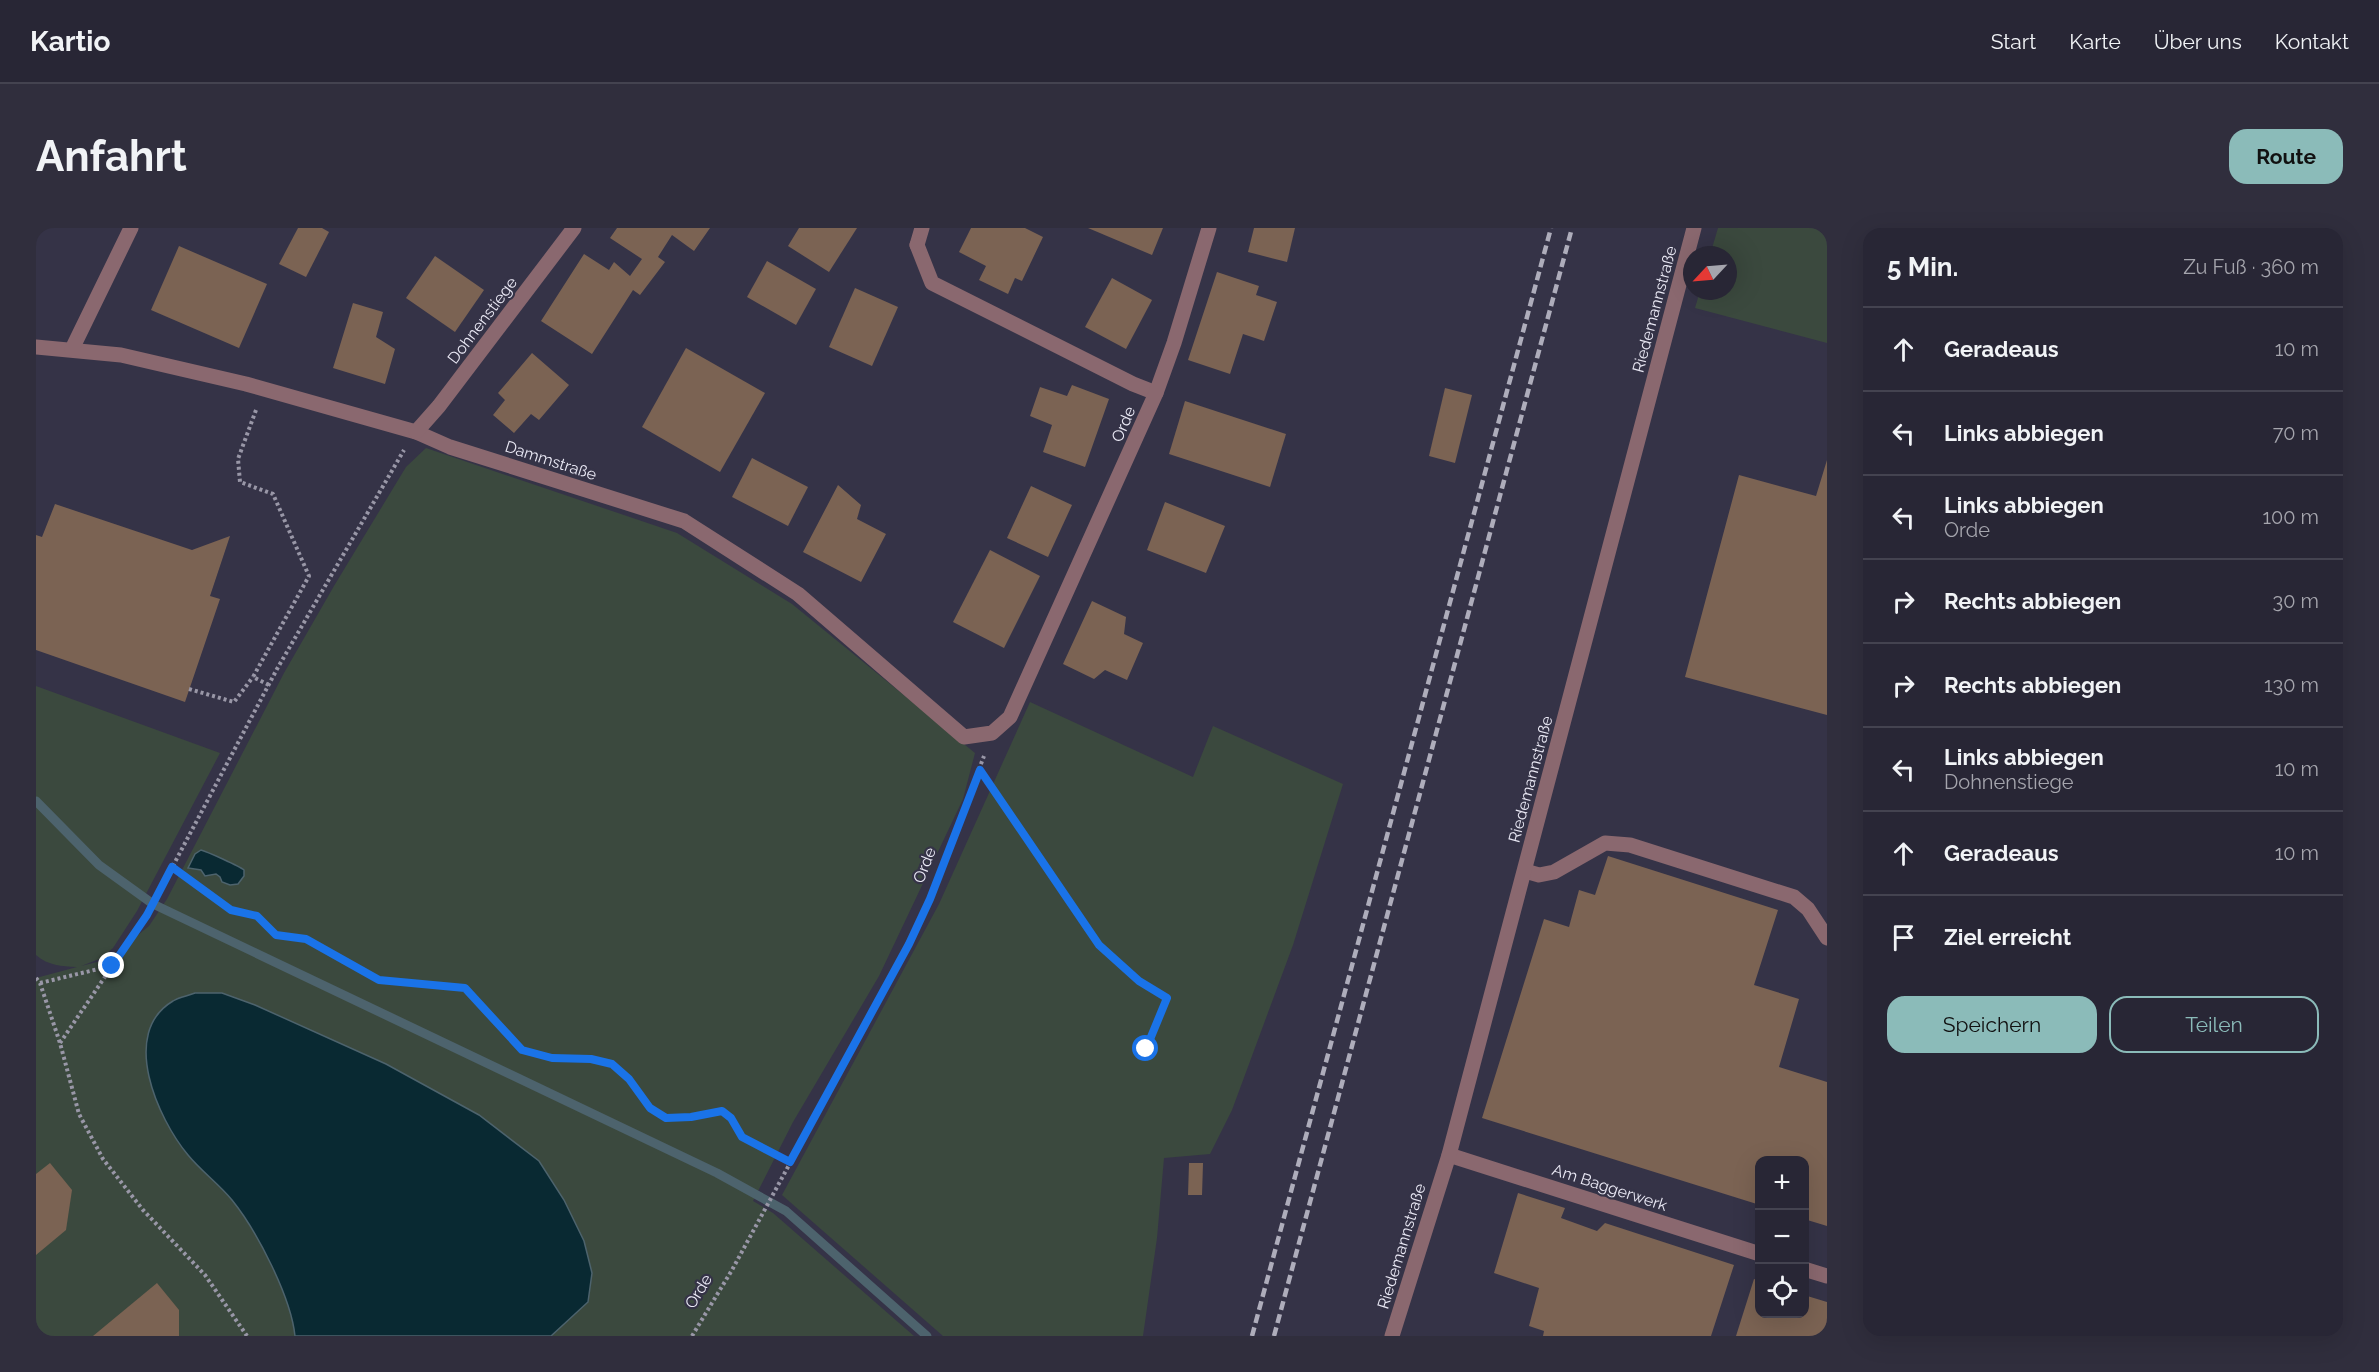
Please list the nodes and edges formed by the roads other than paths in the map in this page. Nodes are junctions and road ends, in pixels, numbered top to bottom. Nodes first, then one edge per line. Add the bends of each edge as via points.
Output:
1 (131, 228) edge
2 (574, 228) edge
3 (922, 228) edge
4 (1209, 228) edge
5 (1694, 228) edge
6 (36, 347) edge
7 (72, 349) junction
8 (1155, 393) junction
9 (417, 432) junction
10 (992, 733) joint
11 (1525, 871) junction
12 (1827, 938) edge
13 (1449, 1155) junction
14 (1755, 1252) edge
15 (1809, 1271) edge
16 (1827, 1276) edge
17 (1392, 1336) edge

1 - 7 street
2 - 9 street, Dohnenstiege
3 - 8 street, Orde via 917,245 932,284
4 - 8 street, Orde
5 - 11 street, Riedemannstraße
6 - 7 street, Dammstraße
7 - 9 street, Dammstraße via 121,355 263,389
8 - 10 street, Orde via 1010,717
9 - 10 street, Dammstraße via 450,447 684,521 798,594 964,737
11 - 12 street via 1539,875 1554,872 1605,843 1630,845 1794,897 1808,909
11 - 13 street, Riedemannstraße
13 - 14 street, Am Baggerwerk
13 - 17 street, Riedemannstraße
15 - 16 street

